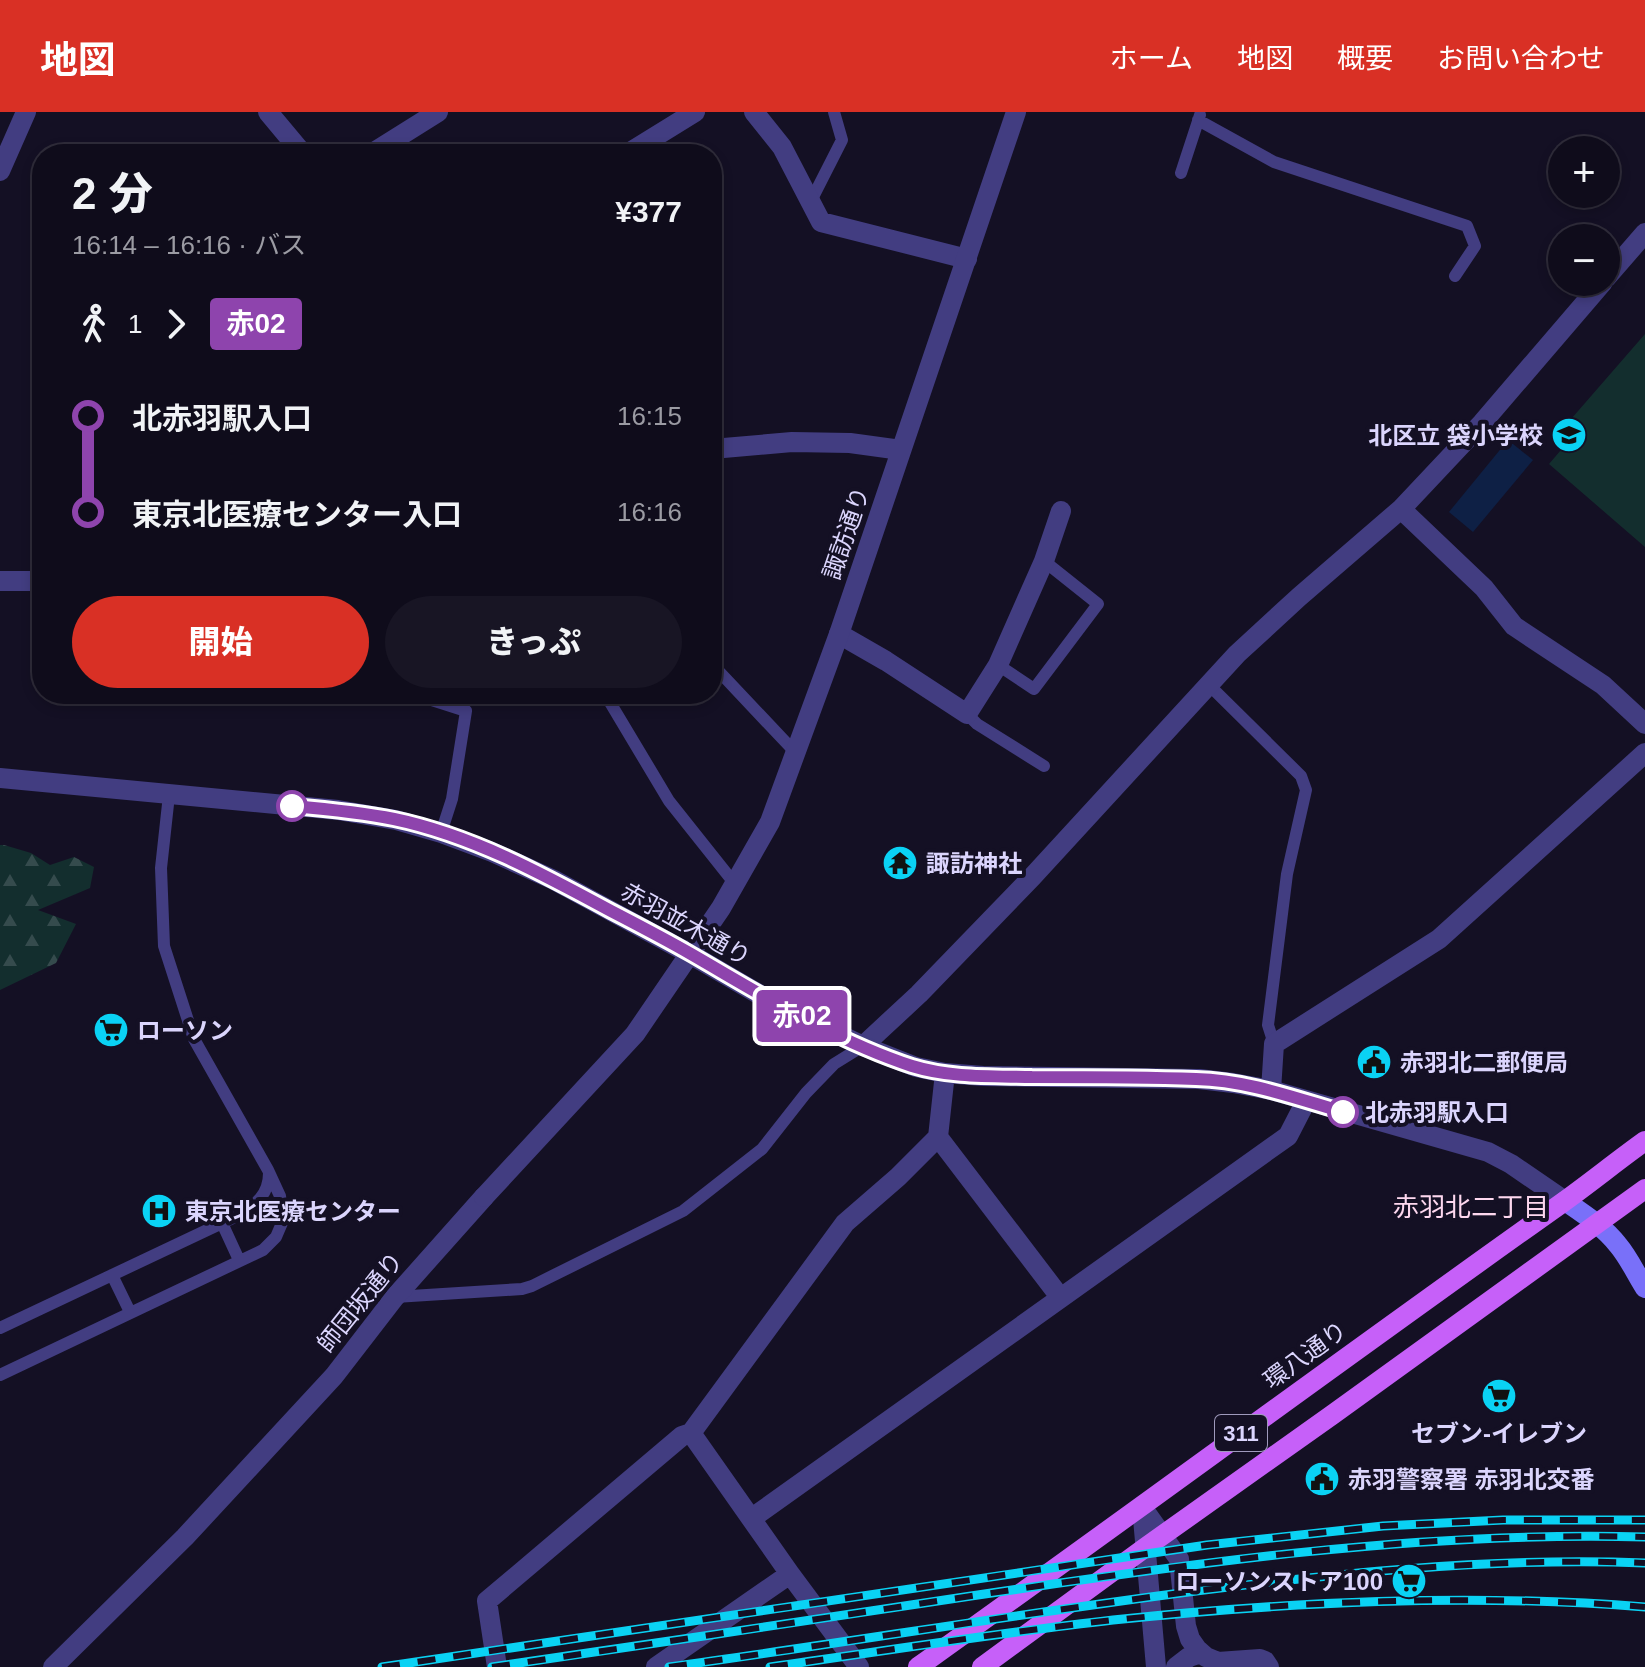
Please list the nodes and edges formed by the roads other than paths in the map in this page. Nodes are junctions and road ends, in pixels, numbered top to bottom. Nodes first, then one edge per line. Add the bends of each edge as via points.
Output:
1 (26, 112) edge
2 (268, 112) edge
3 (438, 112) edge
4 (695, 112) edge
5 (754, 112) edge
6 (834, 112) edge
7 (1016, 112) edge
8 (1200, 116) edge
9 (295, 144) edge
10 (387, 144) edge
11 (643, 144) edge
12 (0, 171) edge
13 (1181, 173) dead end
14 (811, 201) junction
15 (1645, 233) edge
16 (967, 259) junction
17 (1620, 262) edge
18 (1455, 276) dead end
19 (1590, 296) edge
20 (722, 448) edge
21 (901, 450) junction
22 (1401, 509) junction
23 (1061, 511) dead end
24 (1044, 561) junction
25 (0, 581) edge
26 (32, 581) edge
27 (839, 634) junction
28 (998, 665) junction
29 (722, 675) edge
30 (1208, 684) junction
31 (444, 704) edge
32 (611, 704) edge
33 (967, 714) junction
34 (1645, 724) edge
35 (795, 752) junction
36 (1645, 753) edge
37 (1044, 766) dead end
38 (0, 778) edge
39 (169, 795) junction
40 (441, 833) junction
41 (735, 884) junction
42 (690, 954) junction
43 (1274, 1044) junction
44 (863, 1046) junction
45 (945, 1073) junction
46 (1271, 1090) junction
47 (1306, 1101) junction
48 (938, 1137) junction
49 (1645, 1141) edge
50 (268, 1170) junction
51 (1645, 1189) edge
52 (1565, 1201) junction
53 (222, 1223) junction
54 (1598, 1224) junction
55 (239, 1260) junction
56 (112, 1275) junction
57 (1645, 1288) edge
58 (395, 1297) junction
59 (1060, 1297) junction
60 (130, 1312) junction
61 (0, 1328) edge
62 (0, 1375) edge
63 (691, 1433) junction
64 (1142, 1507) junction
65 (752, 1518) junction
66 (1154, 1541) junction
67 (790, 1574) junction
68 (1210, 1660) edge
69 (53, 1667) edge
70 (497, 1667) edge
71 (656, 1667) edge
72 (859, 1667) edge
73 (918, 1667) edge
74 (982, 1667) edge
75 (1156, 1667) edge
76 (1176, 1667) edge
77 (1269, 1667) edge

1 - 12 street
2 - 9 street
3 - 10 street
4 - 11 street
5 - 14 street via 782,147
6 - 14 lane via 842,140
7 - 16 street, 諏訪通り
8 - 13 lane
8 - 18 lane via 1274,162 1467,226 1475,246
14 - 16 street via 821,222
15 - 17 street
16 - 21 street, 諏訪通り
19 - 22 street
20 - 21 street via 806,442
21 - 27 street, 諏訪通り
22 - 30 street
22 - 34 street via 1484,588 1514,626 1603,685
23 - 24 street
24 - 28 street
24 - 28 lane via 1098,604 1034,689
25 - 26 street
27 - 33 street
27 - 35 street, 諏訪通り
28 - 33 street
29 - 35 lane
30 - 43 lane via 1301,776 1306,790 1287,874 1268,1025
30 - 44 street via 1033,876
31 - 40 lane via 466,711
32 - 41 lane via 669,801
33 - 37 lane
35 - 41 street, 諏訪通り via 770,822
36 - 43 street via 1439,939
38 - 39 street, 赤羽並木通り
39 - 40 street, 赤羽並木通り via 338,810
39 - 50 lane via 161,868 164,946 194,1039
40 - 42 street, 赤羽並木通り via 554,880
41 - 42 street, 諏訪通り
42 - 44 street, 赤羽並木通り
42 - 58 street, 師団坂通り via 635,1034
43 - 46 street
44 - 45 street, 赤羽並木通り
44 - 58 lane via 834,1064 762,1149 683,1211 522,1289
45 - 46 street, 赤羽並木通り via 1199,1079
45 - 48 street
46 - 47 street, 赤羽並木通り
47 - 52 street, 赤羽並木通り via 1488,1152
47 - 59 street via 1288,1136
48 - 59 street
48 - 63 street via 845,1223
49 - 52 main road, 環八通り / 311
50 - 53 lane via 268,1185 257,1203
50 - 55 lane via 280,1196 282,1223 271,1244
51 - 54 main road, 311
52 - 54 main road
52 - 64 main road, 環八通り / 311
53 - 55 lane
53 - 56 lane
54 - 57 main road via 1620,1247
54 - 66 main road, 311
55 - 60 lane
56 - 60 lane
56 - 61 lane
58 - 69 street, 師団坂通り via 339,1370 196,1526
59 - 65 street
60 - 62 lane
63 - 65 street
63 - 70 street via 487,1601
64 - 66 street
64 - 73 main road, 環八通り / 311
65 - 67 street
66 - 68 street via 1179,1559 1186,1626 1190,1639
66 - 74 main road, 311
66 - 75 street
67 - 71 street
67 - 72 street
68 - 76 street via 1189,1657
68 - 77 street via 1260,1659

